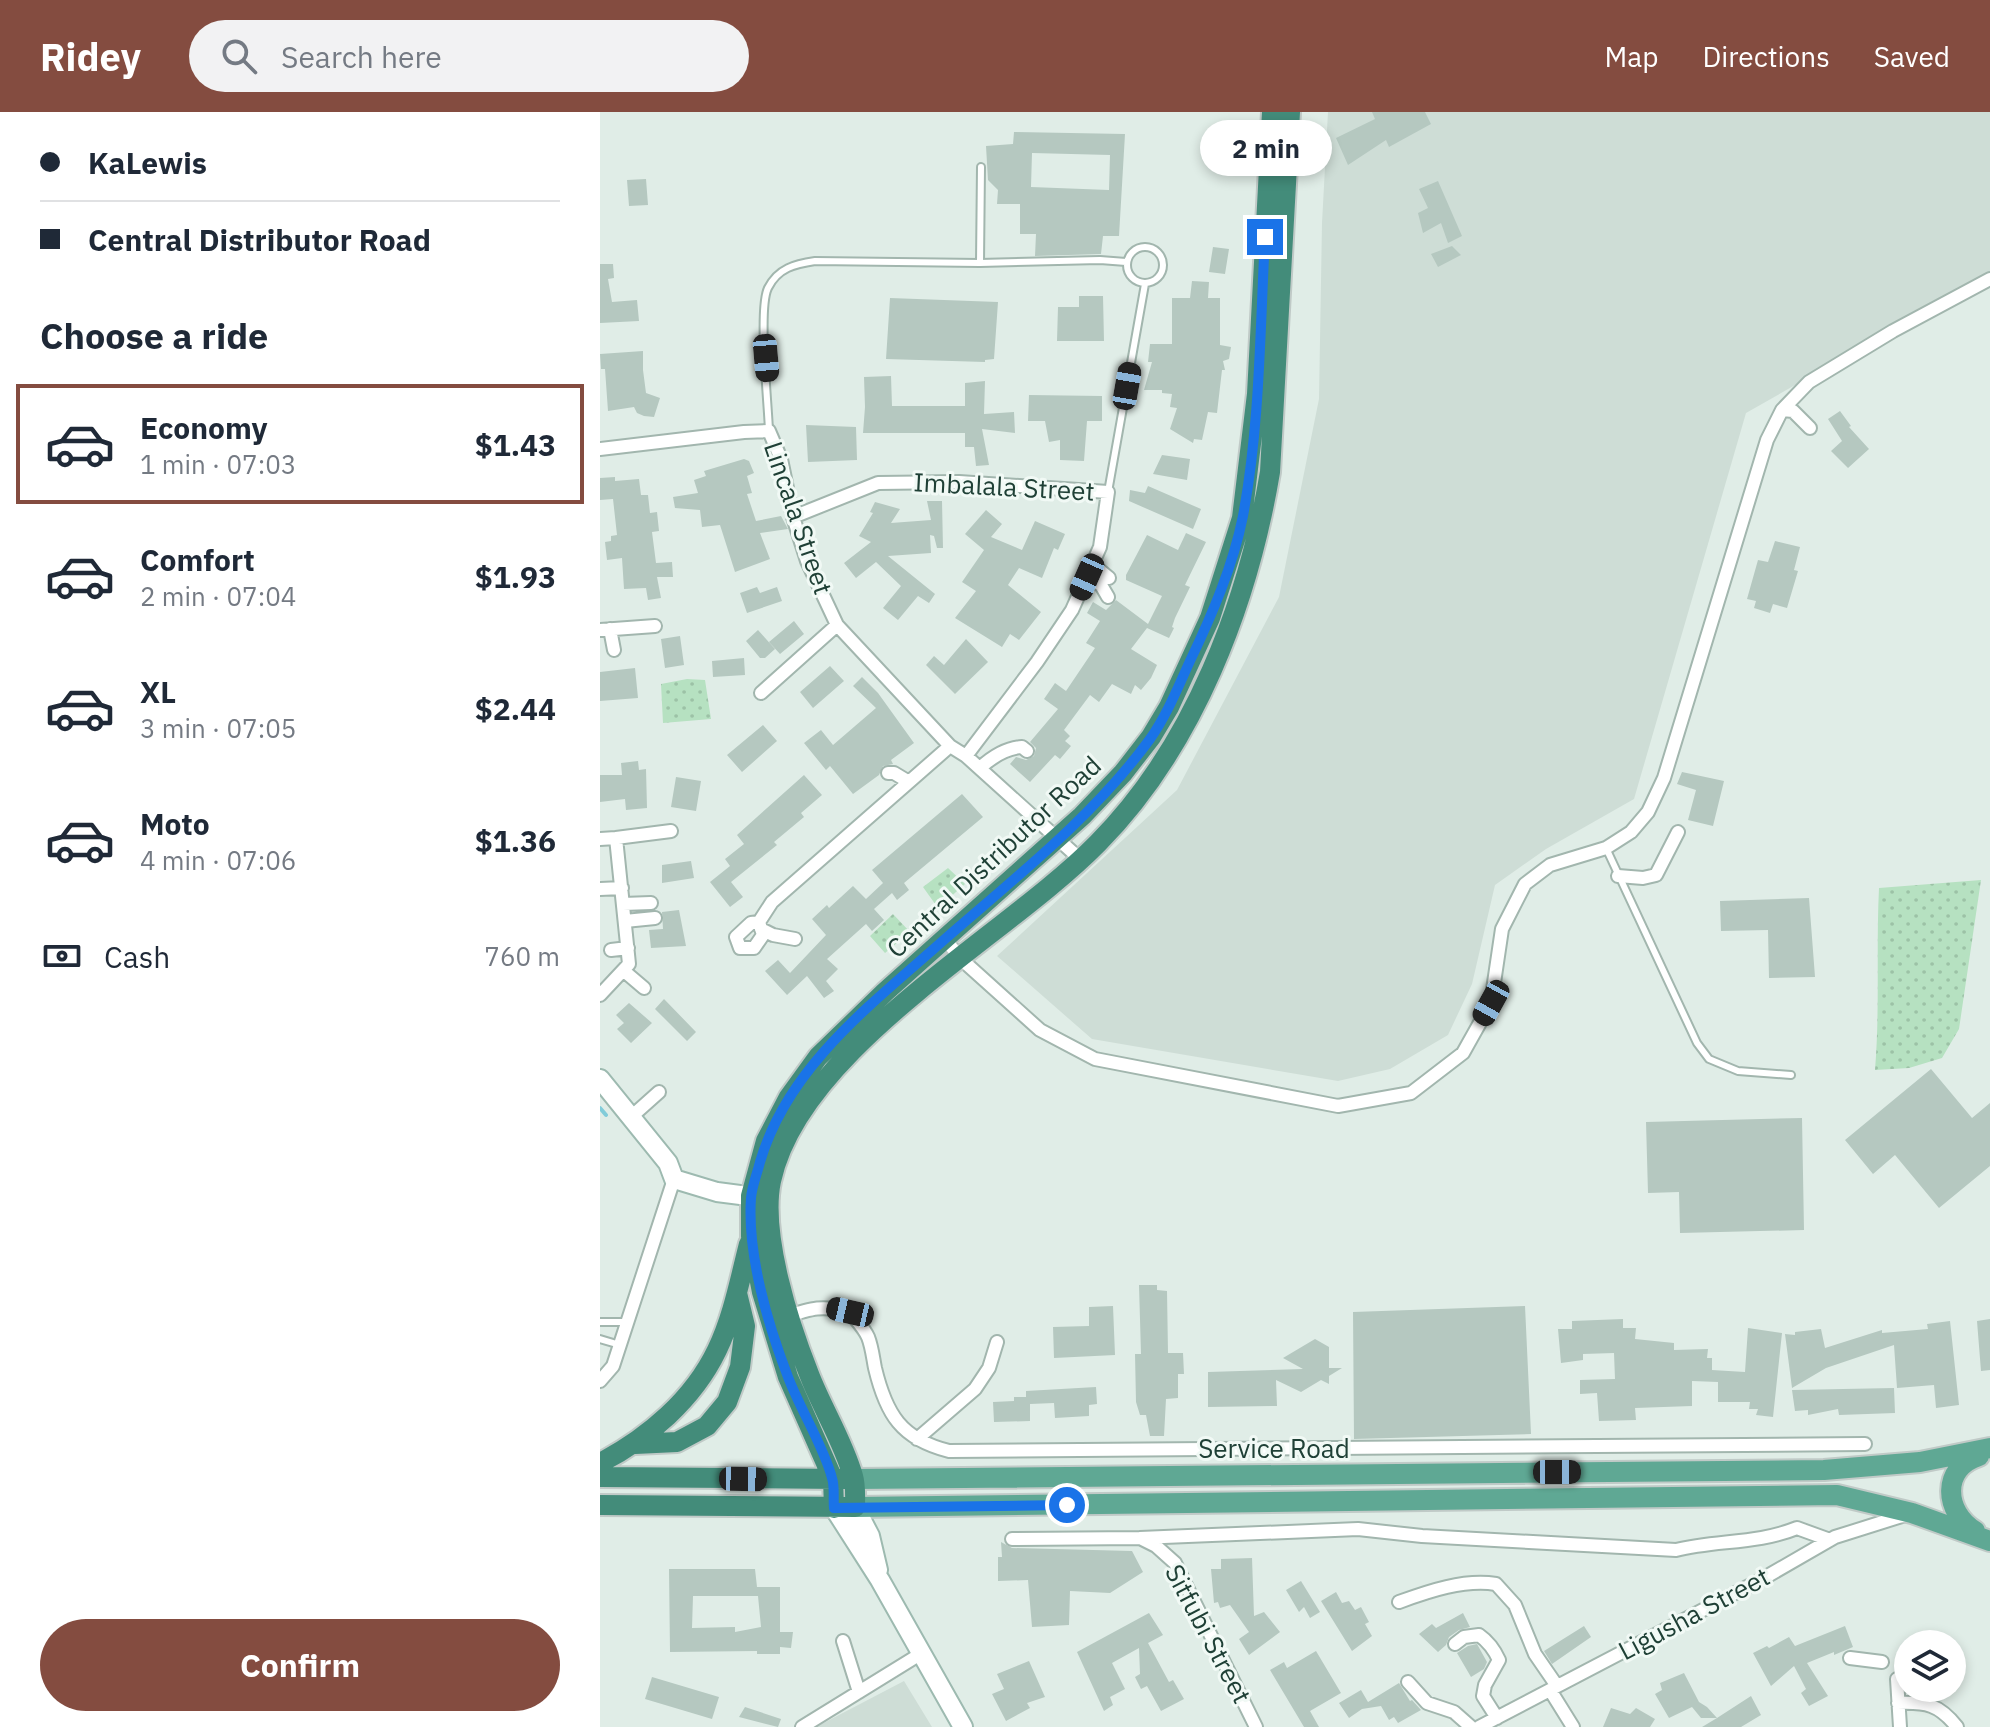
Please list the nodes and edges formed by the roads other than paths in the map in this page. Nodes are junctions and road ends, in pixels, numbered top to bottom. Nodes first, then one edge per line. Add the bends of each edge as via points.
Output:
1 (1272, 112) edge
2 (1290, 112) edge
3 (981, 167) dead end
4 (1126, 262) junction
5 (980, 263) junction
6 (1990, 279) edge
7 (1145, 284) junction
8 (1782, 410) junction
9 (1810, 428) dead end
10 (769, 431) junction
11 (600, 449) edge
12 (1108, 492) junction
13 (793, 517) junction
14 (1089, 571) junction
15 (1109, 578) dead end
16 (1108, 597) dead end
17 (837, 625) junction
18 (655, 626) dead end
19 (605, 629) edge
20 (614, 650) dead end
21 (761, 693) dead end
22 (950, 746) junction
23 (1027, 751) dead end
24 (966, 756) junction
25 (980, 768) junction
26 (888, 773) dead end
27 (909, 782) junction
28 (671, 831) dead end
29 (1678, 832) dead end
30 (616, 838) junction
31 (1058, 838) junction
32 (600, 839) edge
33 (1606, 848) junction
34 (1080, 859) junction
35 (1618, 876) junction
36 (622, 888) junction
37 (600, 889) edge
38 (651, 903) dead end
39 (623, 904) junction
40 (655, 918) dead end
41 (625, 921) junction
42 (795, 939) dead end
43 (945, 939) junction
44 (628, 948) junction
45 (611, 950) dead end
46 (961, 959) junction
47 (624, 971) junction
48 (602, 988) edge
49 (644, 988) dead end
50 (1791, 1075) dead end
51 (603, 1088) edge
52 (659, 1092) dead end
53 (631, 1117) junction
54 (674, 1179) junction
55 (760, 1197) junction
56 (751, 1236) junction
57 (737, 1292) junction
58 (780, 1318) junction
59 (600, 1322) edge
60 (628, 1322) junction
61 (600, 1339) edge
62 (997, 1342) dead end
63 (620, 1345) junction
64 (600, 1381) edge
65 (917, 1439) junction
66 (635, 1444) junction
67 (1865, 1444) dead end
68 (1990, 1450) edge
69 (600, 1463) edge
70 (600, 1477) edge
71 (833, 1479) junction
72 (854, 1479) junction
73 (600, 1505) edge
74 (855, 1507) junction
75 (834, 1508) junction
76 (1912, 1513) junction
77 (1140, 1538) junction
78 (1012, 1539) dead end
79 (1990, 1539) edge
80 (1830, 1540) junction
81 (880, 1580) junction
82 (1399, 1602) dead end
83 (843, 1641) dead end
84 (1455, 1644) dead end
85 (922, 1653) junction
86 (1850, 1658) dead end
87 (1882, 1662) dead end
88 (1408, 1682) dead end
89 (1554, 1688) junction
90 (859, 1692) junction
91 (1898, 1703) joint
92 (1497, 1718) junction
93 (802, 1727) edge
94 (963, 1727) edge
95 (1256, 1727) edge
96 (1471, 1727) edge
97 (1479, 1727) edge
98 (1573, 1727) edge
99 (1900, 1727) edge
100 (1957, 1727) edge

1 - 31 highway, Central Distributor Road via 1251,463 1232,554 1210,618 1151,737
2 - 34 highway, Central Distributor Road via 1270,472 1248,575 1191,714 1135,800
3 - 5 lane
4 - 5 lane
4 - 7 lane via 1133,280
4 - 7 lane via 1132,251 1144,246 1161,255 1161,274
5 - 10 lane via 789,265 767,289 763,336
6 - 8 street via 1809,382
7 - 12 lane
8 - 9 street via 1793,411
8 - 33 street via 1767,440 1664,778 1648,812 1631,832
10 - 11 street, Lincala Street
10 - 13 street, Lincala Street via 781,459
12 - 13 street, Imbalala Street via 959,482 878,483
12 - 14 street, Imbalala Street via 1100,547
13 - 17 street, Lincala Street
14 - 15 street
14 - 16 street
14 - 24 street, Imbalala Street via 1072,610
17 - 21 street
17 - 22 street, Lincala Street
18 - 19 street
19 - 20 street
22 - 24 street, Lincala Street
22 - 27 street
23 - 25 street via 1007,750
24 - 25 street, Lincala Street
25 - 31 street, Lincala Street
26 - 27 street
27 - 42 street via 772,902 760,926
28 - 30 street
29 - 35 street via 1656,875
30 - 32 street
30 - 36 street
31 - 34 street, Lincala Street
31 - 43 highway, Central Distributor Road
33 - 35 lane
33 - 46 street via 1550,865 1525,884 1502,929 1491,1003 1463,1053 1411,1093 1338,1106 1095,1059 1040,1030
34 - 46 highway, Central Distributor Road
35 - 50 lane via 1709,1059 1738,1071
36 - 37 street
36 - 39 street
38 - 39 street
39 - 41 street
40 - 41 street
41 - 44 street
43 - 46 street
43 - 55 highway, Central Distributor Road via 818,1057 789,1097 766,1141
44 - 45 street
44 - 47 street
46 - 55 highway, Central Distributor Road via 830,1074 802,1111
47 - 48 street
47 - 49 street
51 - 53 main road
52 - 53 street
53 - 54 main road via 668,1163
54 - 55 main road
54 - 60 street
55 - 56 highway, Central Distributor Road
55 - 58 highway, Central Distributor Road
56 - 57 highway
56 - 58 highway, Central Distributor Road via 762,1292
57 - 66 highway via 717,1351 695,1384 666,1419
57 - 66 highway via 745,1326 740,1367 727,1402 707,1426 677,1442
58 - 65 street, Service Road via 826,1306 850,1312 868,1337 884,1402 893,1419
58 - 71 highway, Central Distributor Road via 788,1377
58 - 72 highway, Central Distributor Road
59 - 60 lane
60 - 63 street
61 - 63 lane
62 - 65 street via 975,1389
63 - 64 street via 613,1366
65 - 67 street, Service Road via 949,1451
66 - 69 highway
68 - 72 main road via 1824,1470
68 - 79 main road via 1958,1467 1949,1490 1954,1510 1971,1529
70 - 71 highway
71 - 72 highway
71 - 75 highway, Central Distributor Road
72 - 74 highway, Central Distributor Road
73 - 75 highway
74 - 75 highway
74 - 76 main road via 1837,1495
74 - 81 main road via 870,1536
75 - 81 main road
76 - 79 main road
76 - 80 street, Ligusha Street
77 - 78 street
77 - 80 street via 1358,1529 1676,1550 1750,1541 1797,1528
77 - 95 street, Sitfubi Street via 1175,1563
80 - 89 street, Ligusha Street
81 - 85 main road
82 - 89 street via 1466,1583 1496,1584 1515,1605
83 - 90 street
84 - 92 street via 1479,1635 1499,1660 1483,1696
85 - 90 street
85 - 94 main road
86 - 87 street
88 - 96 street via 1427,1703 1454,1712
89 - 92 street, Ligusha Street
89 - 98 street
90 - 93 street
91 - 99 street
91 - 100 street via 1924,1703 1946,1713
92 - 97 street, Ligusha Street

